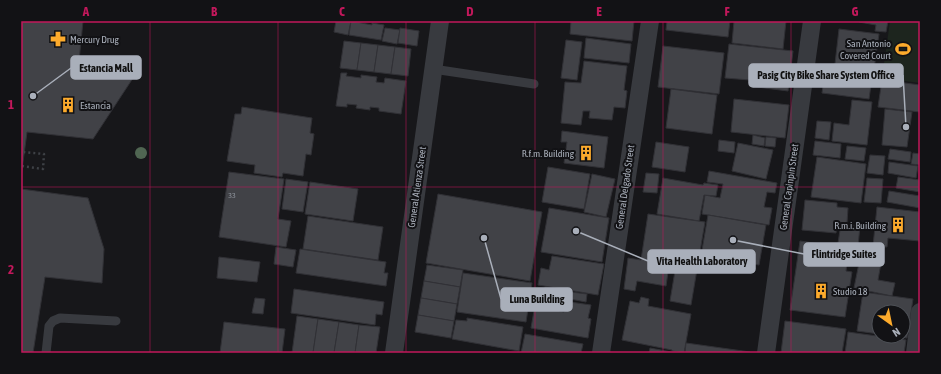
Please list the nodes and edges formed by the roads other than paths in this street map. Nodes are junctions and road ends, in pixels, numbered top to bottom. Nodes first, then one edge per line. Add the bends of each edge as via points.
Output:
1 (440, 21) edge
2 (650, 21) edge
3 (812, 21) edge
4 (433, 69) junction
5 (534, 84) dead end
6 (920, 312) edge
7 (116, 321) dead end
8 (46, 353) edge
9 (394, 353) edge
10 (601, 353) edge
11 (766, 353) edge
12 (915, 353) edge

1 - 4 street, General Atienza Street
2 - 10 street, General Delgado Street
3 - 11 street, General Capinpin Street
4 - 5 lane
4 - 9 street, General Atienza Street
6 - 12 street
7 - 8 lane via 60,318 49,326

